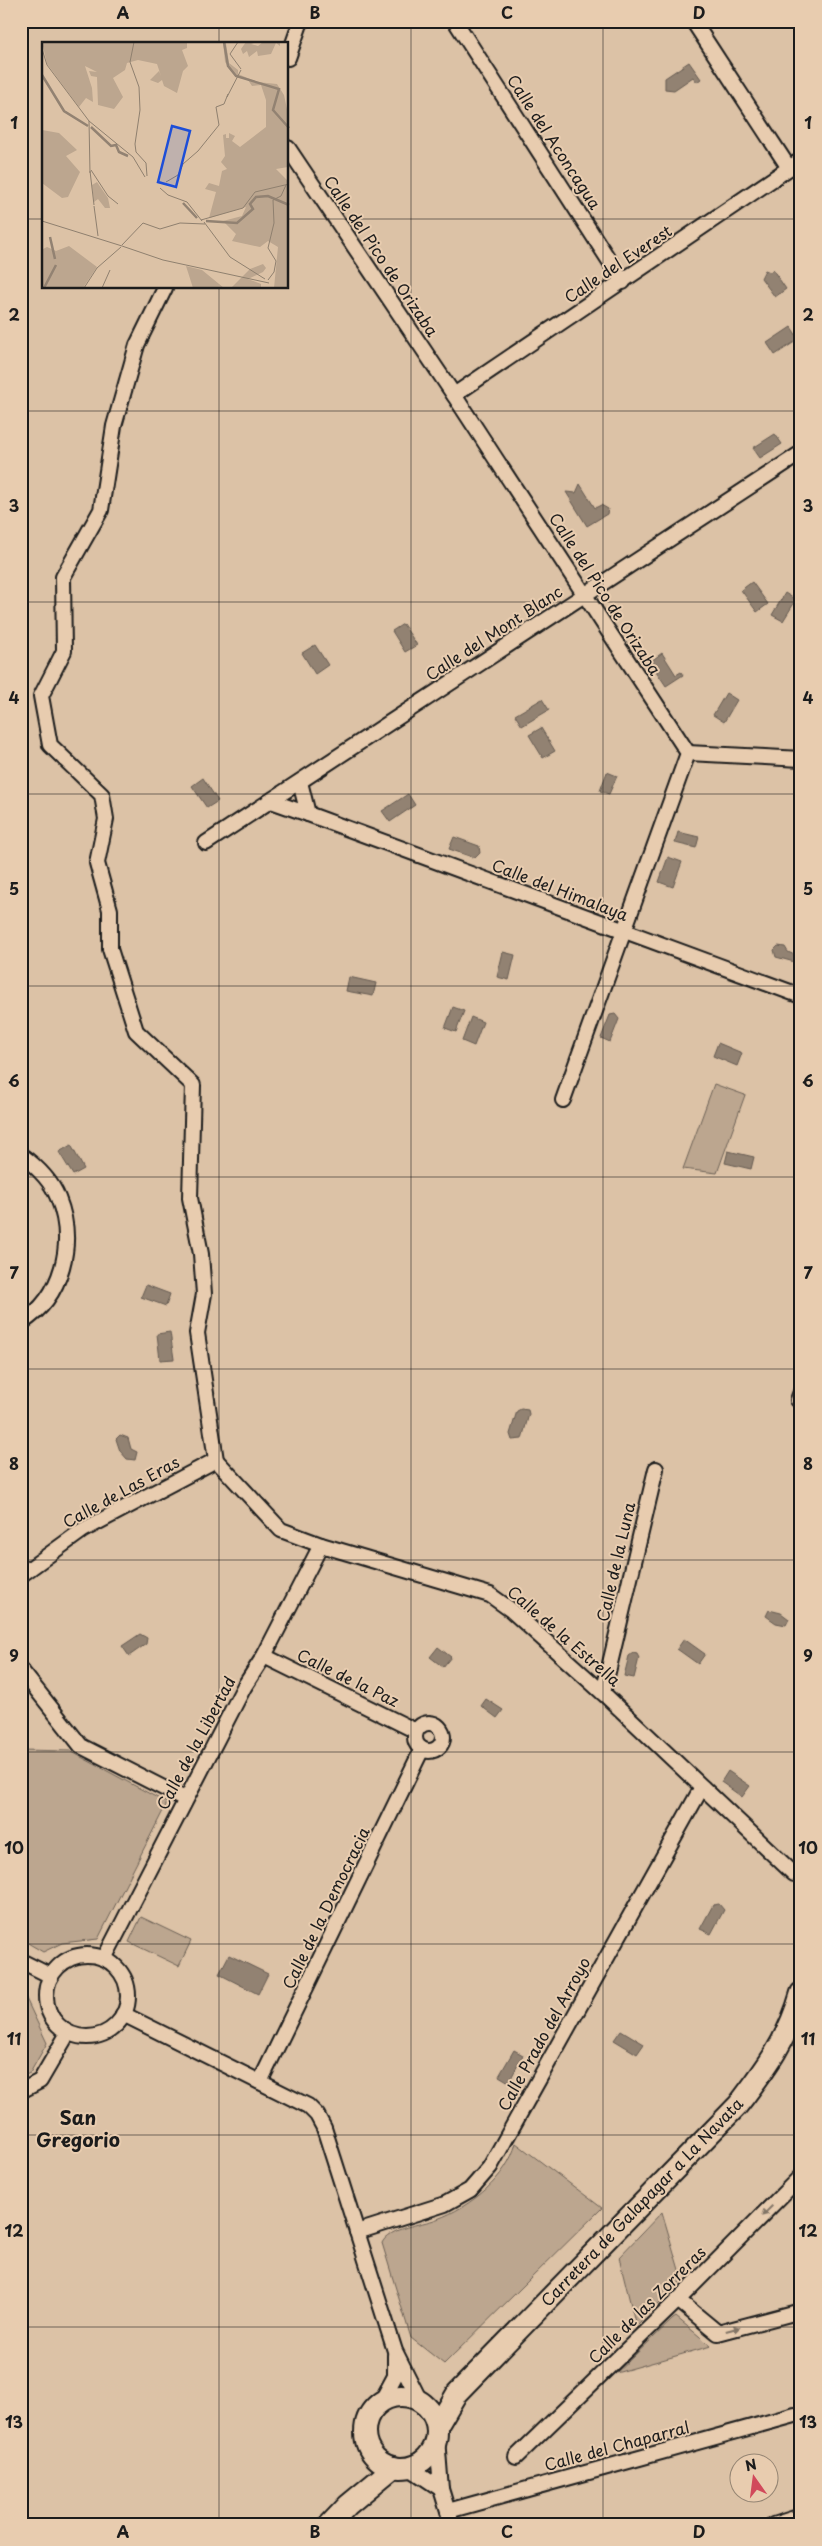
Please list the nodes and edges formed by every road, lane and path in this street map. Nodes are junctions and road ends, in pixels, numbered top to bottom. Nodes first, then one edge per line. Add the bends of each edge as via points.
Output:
1 (301, 21) edge
2 (455, 21) edge
3 (693, 21) edge
4 (289, 55) edge
5 (289, 149) edge
6 (795, 164) edge
7 (623, 282) junction
8 (165, 289) edge
9 (454, 395) junction
10 (801, 453) edge
11 (584, 595) junction
12 (688, 753) junction
13 (801, 759) edge
14 (300, 782) junction
15 (271, 801) junction
16 (308, 814) junction
17 (206, 843) dead end
18 (623, 932) junction
19 (801, 996) edge
20 (563, 1100) dead end
21 (21, 1155) edge
22 (21, 1323) edge
23 (801, 1392) edge
24 (801, 1402) edge
25 (216, 1460) junction
26 (656, 1469) dead end
27 (321, 1545) junction
28 (21, 1575) edge
29 (264, 1656) junction
30 (21, 1670) edge
31 (603, 1693) junction
32 (416, 1731) junction
33 (422, 1749) junction
34 (702, 1787) junction
35 (185, 1799) junction
36 (801, 1874) edge
37 (104, 1959) junction
38 (21, 1961) edge
39 (50, 1976) junction
40 (801, 1992) edge
41 (123, 2014) junction
42 (798, 2014) edge
43 (68, 2033) junction
44 (260, 2082) junction
45 (21, 2091) edge
46 (801, 2176) edge
47 (357, 2232) junction
48 (678, 2300) junction
49 (801, 2311) edge
50 (395, 2351) junction
51 (456, 2393) junction
52 (381, 2402) junction
53 (421, 2402) junction
54 (796, 2415) dead end
55 (437, 2433) junction
56 (369, 2448) junction
57 (516, 2457) dead end
58 (401, 2467) junction
59 (441, 2489) junction
60 (348, 2505) junction
61 (801, 2516) edge
62 (450, 2518) edge
63 (329, 2525) edge
64 (773, 2525) edge

1 - 4 street
2 - 7 street, Calle del Aconcagua
3 - 6 street
5 - 9 street, Calle del Pico de Orizaba
6 - 7 street, Calle del Everest
7 - 9 street, Calle del Everest
8 - 25 street via 134,354 114,426 102,510 63,577 64,651 41,696 50,745 102,794 106,819 97,863 110,910 110,949 136,1031 193,1085 190,1198 201,1254 204,1294 197,1333
9 - 11 street, Calle del Pico de Orizaba
10 - 11 street, Calle del Mont Blanc
11 - 12 street, Calle del Pico de Orizaba
11 - 14 street, Calle del Mont Blanc
12 - 13 street
12 - 18 street
14 - 15 street, Calle del Mont Blanc
14 - 16 street
15 - 16 street, Calle del Himalaya
15 - 17 street, Calle del Mont Blanc
16 - 18 street, Calle del Himalaya
18 - 19 street, Calle del Himalaya
18 - 20 street
21 - 22 street via 40,1169 58,1197 67,1229 64,1262 52,1292 30,1318
23 - 24 street via 798,1400
25 - 27 street, Calle de la Estrella via 280,1530
25 - 28 street, Calle de Las Eras via 83,1530
26 - 31 street, Calle de la Luna
27 - 29 street, Calle de la Libertad
27 - 31 street, Calle de la Estrella via 490,1595
29 - 32 street, Calle de la Paz
29 - 35 street, Calle de la Libertad via 244,1687
30 - 35 street via 81,1746
31 - 34 street, Calle de la Estrella
32 - 33 street via 416,1741
32 - 33 street via 419,1726 429,1723 442,1732 438,1747
33 - 44 street, Calle de la Democracia
34 - 36 street, Calle de la Estrella via 794,1874
34 - 47 street, Calle Prado del Arroyo via 490,2167 470,2190 445,2204
35 - 37 street, Calle de la Libertad
37 - 39 street via 91,1955 75,1957 61,1964
37 - 41 street via 118,1970 126,1984 128,2000
38 - 39 street
39 - 43 street via 47,2008 55,2022
40 - 42 main road, Carretera de Galapagar a La Navata
41 - 43 street via 113,2027 99,2035 83,2037
41 - 44 street
42 - 51 main road, Carretera de Galapagar a La Navata via 768,2065 738,2105
43 - 45 street via 40,2082
44 - 47 street via 308,2106 317,2116 324,2128
46 -> 48 street, Calle de las Zorreras
47 - 50 street
48 -> 49 street via 718,2333
48 - 57 street, Calle de las Zorreras
50 - 52 street via 395,2376
50 - 53 street
51 - 53 main road
51 - 55 main road, Carretera de Galapagar a La Navata
52 - 53 main road via 404,2396
52 - 56 main road via 368,2419 366,2434
53 - 55 main road via 434,2416
54 - 62 street, Calle del Chaparral
55 - 58 main road via 430,2454 424,2460
55 - 59 street
56 - 58 main road via 382,2462
56 - 60 main road via 367,2473
58 - 59 street
58 - 60 main road
59 - 62 street
60 - 63 main road
61 - 64 street

